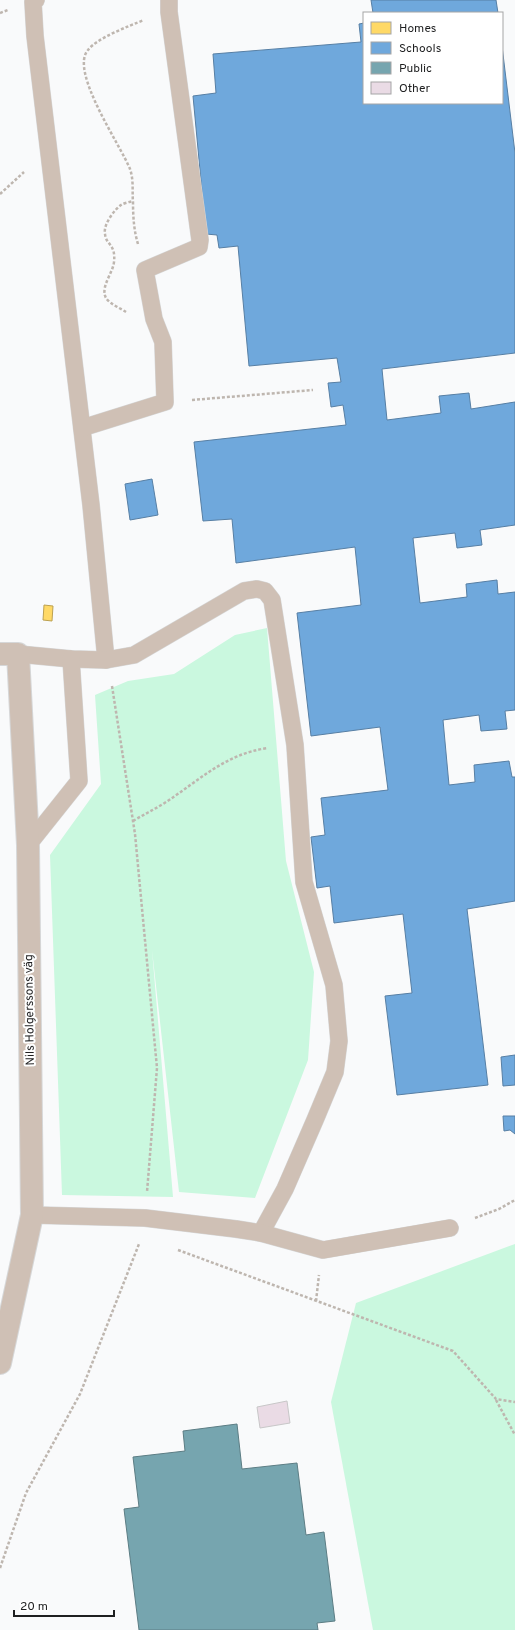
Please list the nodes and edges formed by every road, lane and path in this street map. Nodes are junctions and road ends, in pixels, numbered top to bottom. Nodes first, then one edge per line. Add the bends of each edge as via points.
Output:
1 (36, 0) edge
2 (169, 6) edge
3 (145, 270) junction
4 (313, 390) dead end
5 (165, 402) junction
6 (82, 428) junction
7 (9, 654) edge
8 (71, 659) junction
9 (106, 660) junction
10 (295, 745) junction
11 (133, 821) junction
12 (28, 845) junction
13 (515, 1200) edge
14 (32, 1215) junction
15 (145, 1218) junction
16 (450, 1228) joint
17 (261, 1233) junction
18 (171, 1247) dead end
19 (0, 1364) edge
20 (496, 1399) junction
21 (515, 1402) edge
22 (515, 1435) edge
23 (0, 1568) edge

1 - 6 lane via 33,2 35,36
2 - 3 lane via 200,240 199,247
2 - 3 path via 95,43 87,50 84,58 87,83 130,171 133,183 135,234
3 - 5 lane via 154,320 163,342
4 - 5 path
5 - 6 lane
6 - 9 lane
7 - 8 lane
7 - 12 street, Nils Holgerssons väg
8 - 9 lane
8 - 12 lane via 79,782
9 - 10 lane via 134,655 244,591 266,591 272,600
9 - 11 path via 112,683
10 - 11 path via 256,750 233,757
10 - 17 lane via 304,882 334,985 339,1041 335,1072 285,1189
11 - 15 path via 157,1068
12 - 14 street, Nils Holgerssons väg
13 - 16 path
14 - 15 lane
14 - 19 street, Nils Holgerssons väg
15 - 17 lane
15 - 23 path via 142,1237 80,1394 26,1493
16 - 17 lane via 323,1250
18 - 20 path via 453,1351
20 - 21 path
20 - 22 path

